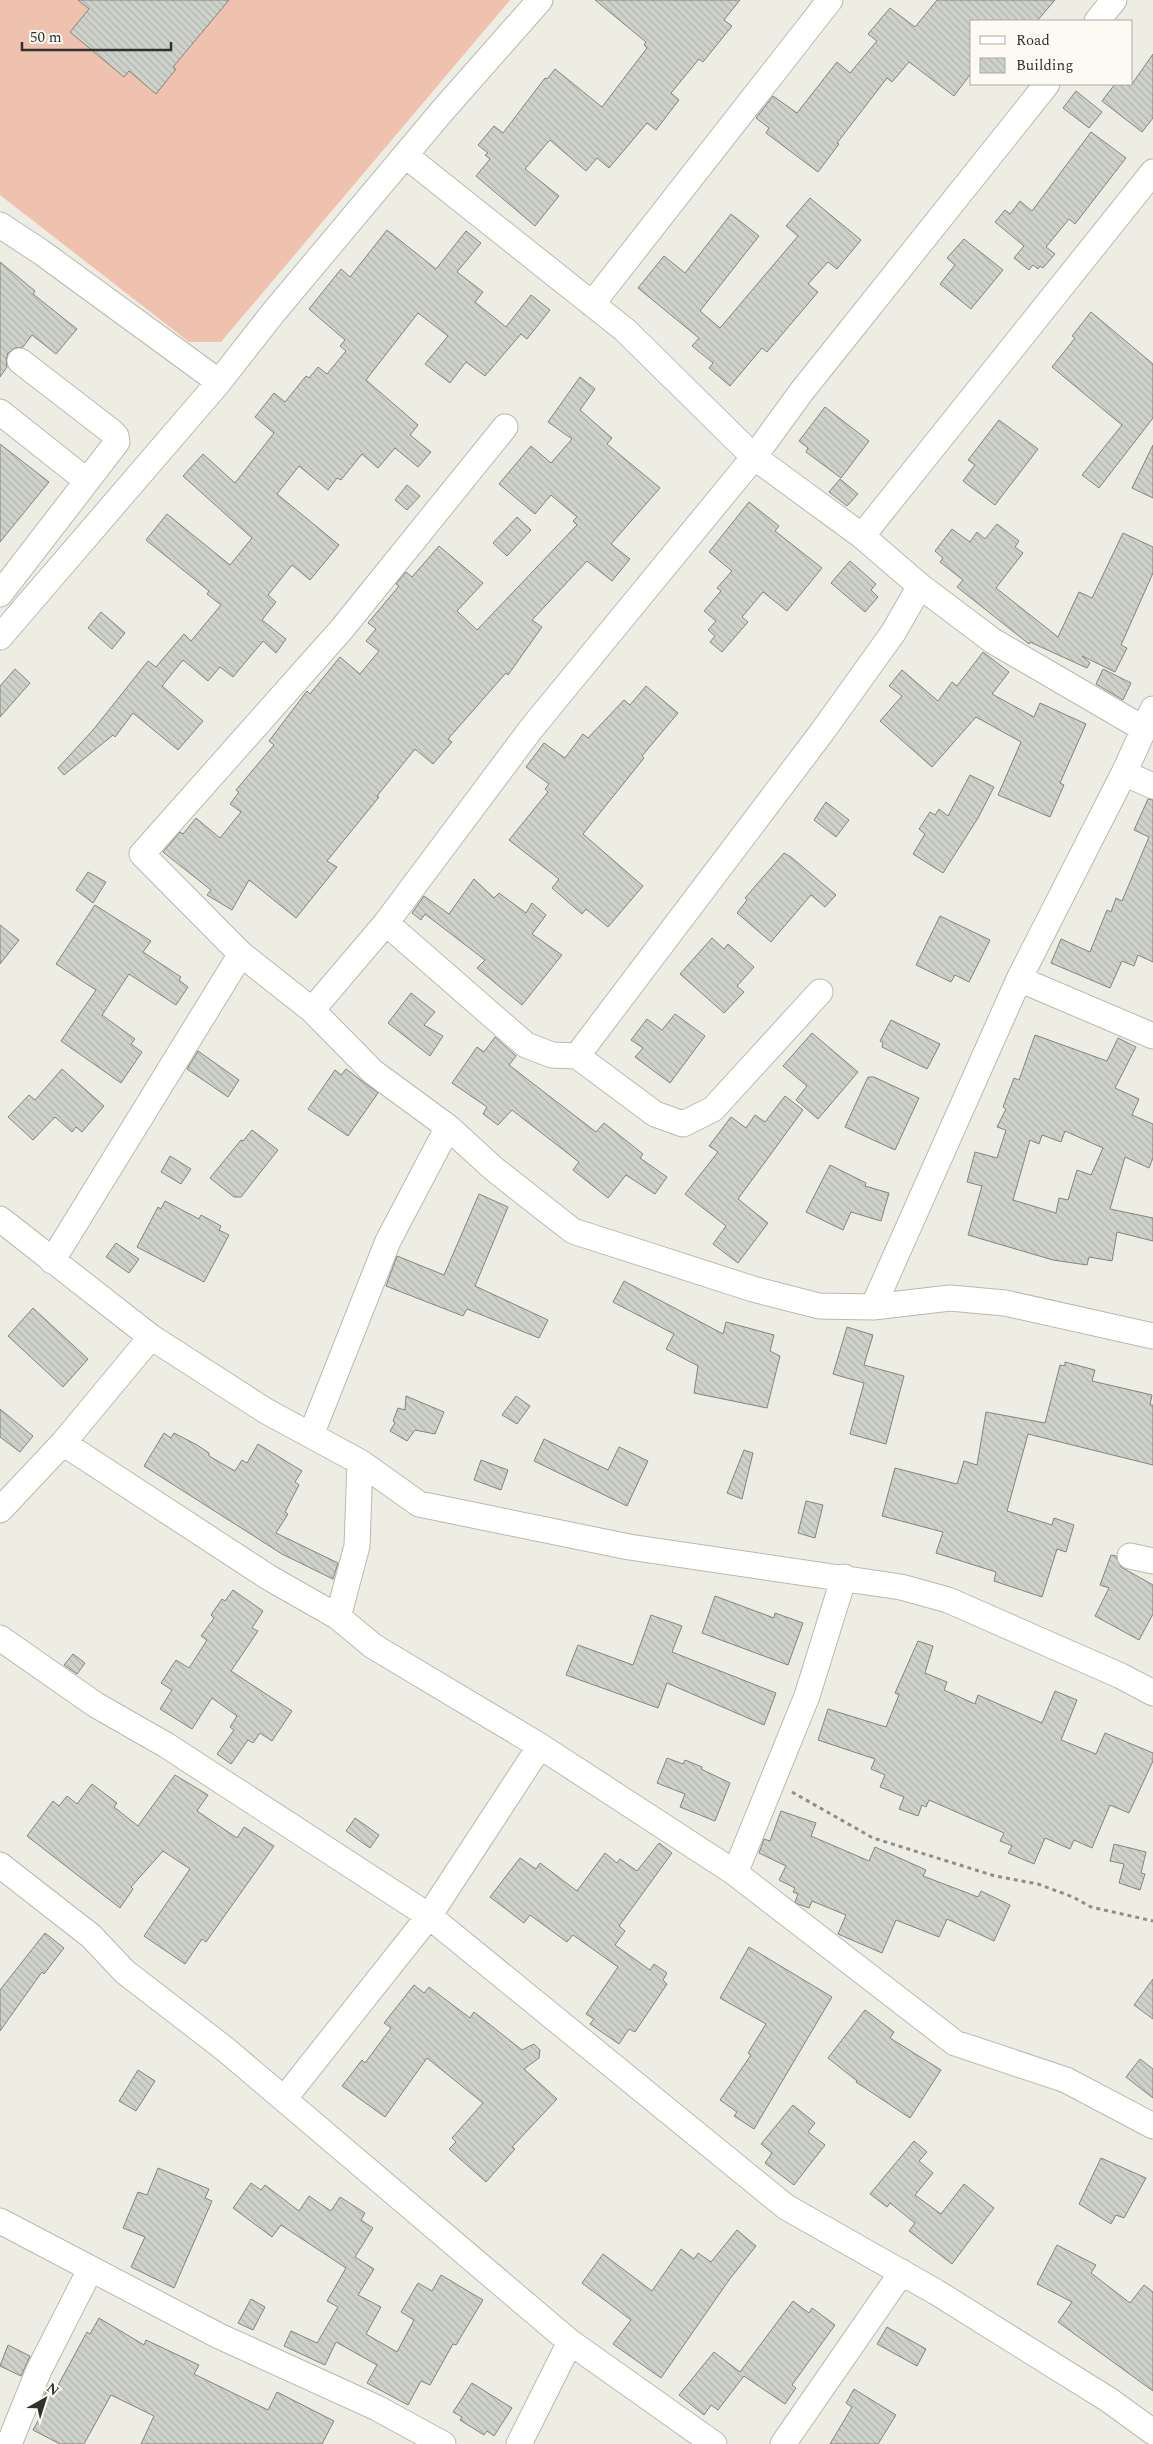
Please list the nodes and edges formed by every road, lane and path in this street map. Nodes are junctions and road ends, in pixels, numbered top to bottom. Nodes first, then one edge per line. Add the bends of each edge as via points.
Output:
1 (540, 0) edge
2 (830, 0) edge
3 (1114, 0) edge
4 (1098, 20) edge
5 (1046, 85) edge
6 (406, 156) junction
7 (1153, 172) edge
8 (0, 225) edge
9 (592, 304) junction
10 (20, 361) dead end
11 (219, 382) junction
12 (0, 412) edge
13 (505, 427) dead end
14 (754, 457) junction
15 (88, 481) junction
16 (862, 536) junction
17 (920, 586) junction
18 (0, 594) edge
19 (0, 638) edge
20 (1148, 719) edge
21 (1124, 773) junction
22 (1153, 786) edge
23 (386, 923) junction
24 (241, 954) junction
25 (1019, 979) junction
26 (820, 992) dead end
27 (312, 1010) junction
28 (1153, 1036) edge
29 (577, 1056) junction
30 (448, 1127) junction
31 (0, 1219) edge
32 (52, 1261) junction
33 (873, 1307) junction
34 (1153, 1336) edge
35 (152, 1337) junction
36 (311, 1435) junction
37 (63, 1443) junction
38 (360, 1462) junction
39 (0, 1510) edge
40 (844, 1577) junction
41 (338, 1617) junction
42 (0, 1638) edge
43 (1153, 1693) edge
44 (540, 1746) junction
45 (774, 1782) junction
46 (0, 1865) edge
47 (735, 1873) junction
48 (429, 1916) junction
49 (1153, 1921) edge
50 (284, 2099) junction
51 (1153, 2126) edge
52 (0, 2221) edge
53 (90, 2270) junction
54 (902, 2272) junction
55 (570, 2342) junction
56 (1153, 2432) edge
57 (9, 2444) edge
58 (443, 2444) edge
59 (518, 2444) edge
60 (714, 2444) edge
61 (783, 2444) edge

1 - 6 street via 442,110
2 - 9 street
3 - 4 street
5 - 14 street via 802,390
6 - 9 street
6 - 11 street
7 - 16 street
8 - 11 street via 42,252
9 - 14 street via 625,330
10 - 15 street via 116,436 117,442
11 - 19 street
12 - 15 street
13 - 24 street via 341,630 142,854
14 - 16 street
14 - 23 street via 531,729
15 - 18 street
16 - 17 street
17 - 20 street via 993,641
17 - 29 street via 893,633 822,732
20 - 21 street
21 - 22 street
21 - 25 street
23 - 27 street
23 - 29 street via 526,1045 552,1055
24 - 27 street
24 - 32 street
25 - 28 street
25 - 33 street
26 - 29 street via 712,1109 683,1124 655,1114
27 - 30 street via 373,1072
30 - 33 street via 494,1169 573,1231 753,1289 819,1306
30 - 36 street via 388,1241
31 - 32 street
32 - 35 street
33 - 34 street via 950,1298 1005,1303
35 - 36 street via 266,1411
35 - 37 street
36 - 38 street
37 - 39 street
37 - 41 street via 268,1577
38 - 40 street via 418,1504 629,1547
38 - 41 street via 356,1546
40 - 43 street via 901,1586 948,1600
40 - 45 street via 807,1696
41 - 44 street via 373,1646
42 - 48 street via 96,1705 166,1745
44 - 47 street
44 - 48 street
45 - 47 street
45 - 49 path via 873,1838 995,1876 1038,1884 1092,1907
46 - 50 street via 91,1936 126,1972
47 - 51 street via 955,2043 1066,2080
48 - 50 street
48 - 54 street via 786,2207
50 - 55 street
52 - 53 street
53 - 57 street via 39,2370
53 - 58 street via 219,2336 377,2408
54 - 56 street via 1109,2400
54 - 61 street
55 - 59 street
55 - 60 street

